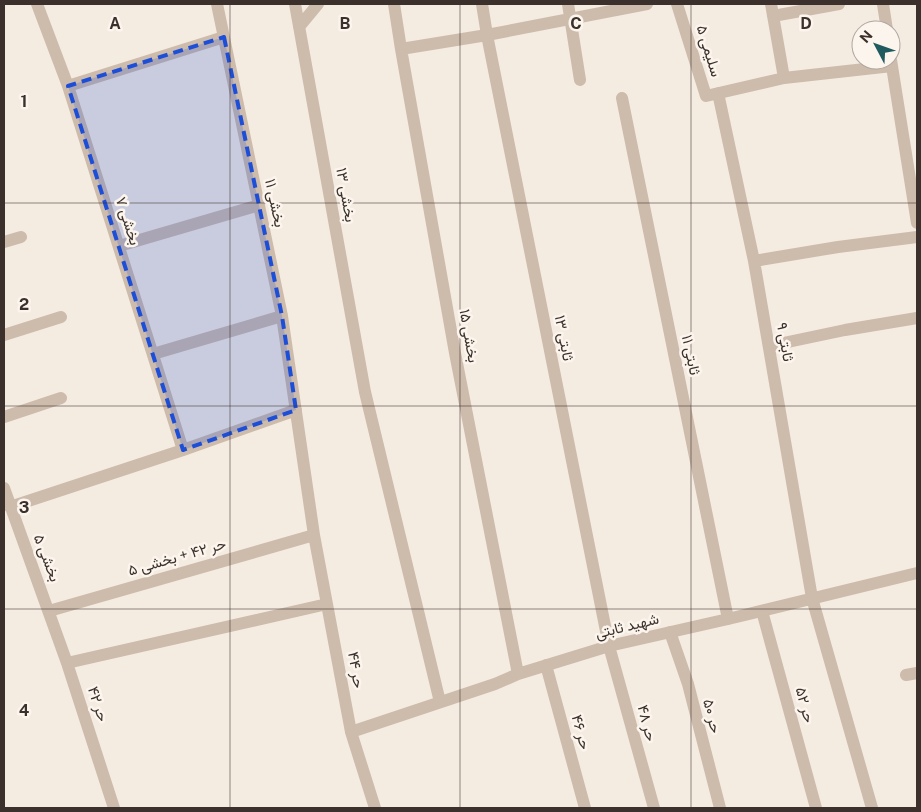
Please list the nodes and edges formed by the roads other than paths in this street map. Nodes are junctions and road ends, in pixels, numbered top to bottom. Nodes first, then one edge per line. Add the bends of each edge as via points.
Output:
1 (37, 4) edge
2 (217, 4) edge
3 (295, 4) edge
4 (318, 4) edge
5 (394, 4) edge
6 (482, 4) edge
7 (568, 4) edge
8 (648, 4) edge
9 (677, 4) edge
10 (839, 4) edge
11 (883, 4) edge
12 (772, 10) edge
13 (571, 20) junction
14 (885, 20) edge
15 (299, 27) junction
16 (487, 35) junction
17 (224, 37) junction
18 (401, 49) junction
19 (851, 69) edge
20 (892, 70) edge
21 (784, 78) junction
22 (580, 80) dead end
23 (68, 86) junction
24 (718, 93) junction
25 (622, 98) dead end
26 (259, 205) junction
27 (917, 223) edge
28 (21, 237) dead end
29 (917, 237) edge
30 (4, 242) edge
31 (119, 246) junction
32 (754, 261) junction
33 (282, 316) junction
34 (61, 317) dead end
35 (917, 318) edge
36 (4, 336) edge
37 (769, 346) junction
38 (153, 354) junction
39 (61, 398) dead end
40 (296, 410) junction
41 (4, 417) edge
42 (183, 450) junction
43 (4, 488) edge
44 (9, 512) edge
45 (314, 535) junction
46 (917, 572) edge
47 (812, 598) junction
48 (327, 604) junction
49 (49, 611) junction
50 (762, 611) junction
51 (728, 619) junction
52 (670, 632) junction
53 (609, 646) junction
54 (68, 663) junction
55 (546, 665) junction
56 (518, 674) junction
57 (440, 702) junction
58 (351, 732) junction
59 (114, 808) edge
60 (375, 808) edge
61 (585, 808) edge
62 (654, 808) edge
63 (720, 808) edge
64 (816, 808) edge
65 (872, 808) edge

1 - 23 street, بخشی ۷
2 - 17 street, بخشی ۱۱
3 - 15 street, بخشی ۱۳
4 - 15 street
5 - 18 street, بخشی ۱۵
6 - 16 street, ثابتی ۱۳
7 - 13 street
8 - 13 street
9 - 24 street, سلیمی ۵ via 706,96
10 - 12 street
11 - 14 street
12 - 21 street
13 - 16 street
13 - 22 street
15 - 57 street, بخشی ۱۳ via 365,392
16 - 18 street
16 - 53 street, ثابتی ۱۳
17 - 23 street
17 - 26 street, بخشی ۱۱
18 - 56 street, بخشی ۱۵ via 455,353
19 - 21 street
20 - 27 street
21 - 24 street
23 - 31 street, بخشی ۷
24 - 32 street, ثابتی ۹
25 - 51 street, ثابتی ۱۱
26 - 31 street
26 - 33 street, بخشی ۱۱
28 - 30 street
29 - 32 street
31 - 38 street, بخشی ۷
32 - 37 street, ثابتی ۹
33 - 38 street
33 - 40 street, بخشی ۱۱
34 - 36 street
35 - 37 street
37 - 47 street, ثابتی ۹
38 - 42 street, بخشی ۷
39 - 41 street
40 - 42 street
40 - 45 street, بخشی ۱۱
42 - 44 street
43 - 44 street, بخشی ۵
44 - 49 street, بخشی ۵
45 - 48 street, حر ۴۴
45 - 49 street, حر ۴۲ + بخشی ۵
46 - 47 street, شهید ثابتی
47 - 50 street, شهید ثابتی
47 - 65 street, ثابتی ۹
48 - 54 street
48 - 58 street, حر ۴۴
49 - 54 street, حر ۴۲
50 - 51 street, شهید ثابتی
50 - 64 street, حر ۵۲
51 - 52 street, شهید ثابتی
52 - 53 street, شهید ثابتی
52 - 63 street, حر ۵۰ via 688,684
53 - 55 street, شهید ثابتی
53 - 62 street, حر ۴۸
54 - 59 street, حر ۴۲
55 - 56 street, شهید ثابتی
55 - 61 street, حر ۴۶
56 - 57 street, شهید ثابتی
57 - 58 street, شهید ثابتی
58 - 60 street, حر ۴۴

